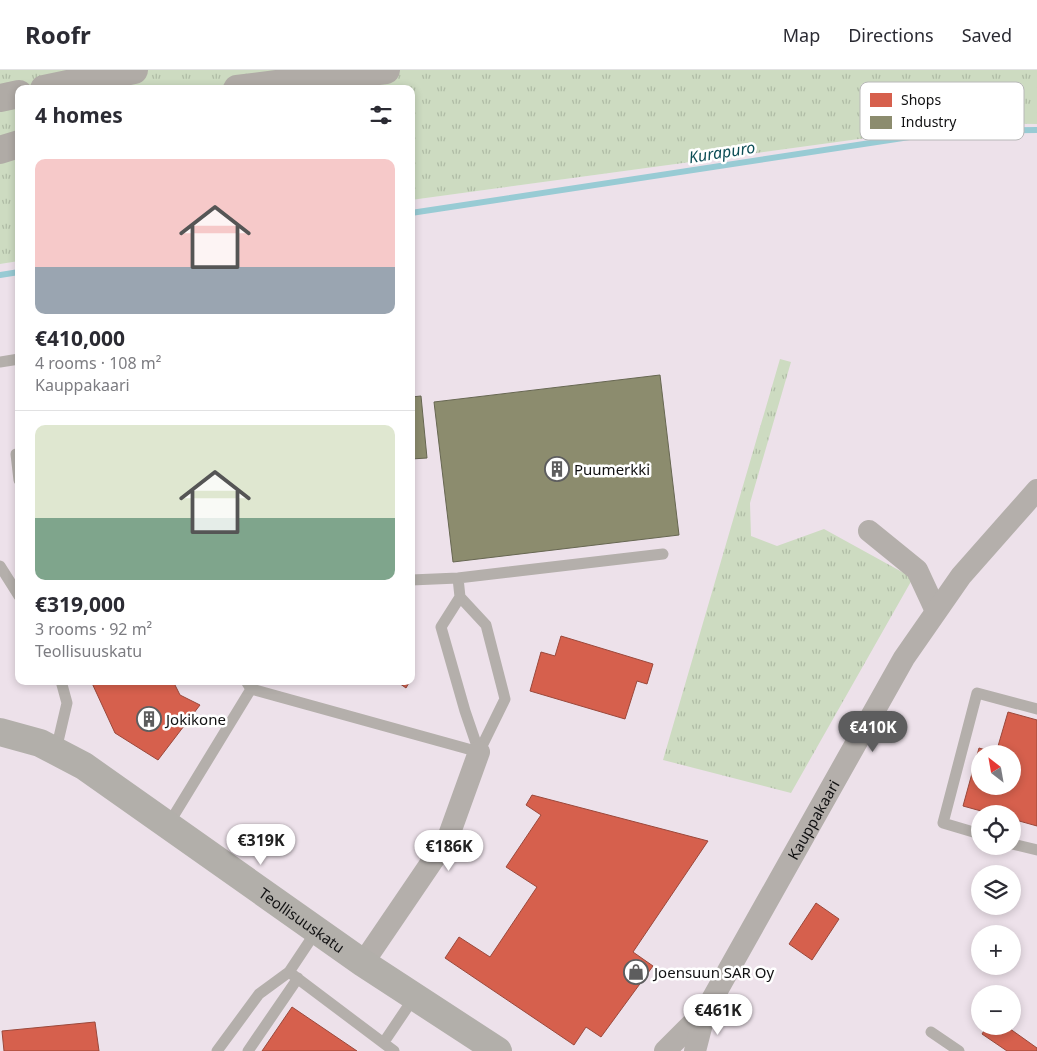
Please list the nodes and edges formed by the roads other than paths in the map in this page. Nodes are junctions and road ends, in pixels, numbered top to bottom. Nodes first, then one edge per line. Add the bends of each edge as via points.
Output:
1 (134, 70) edge
2 (386, 70) edge
3 (63, 85) edge
4 (268, 85) edge
5 (15, 95) edge
6 (0, 98) edge
7 (15, 135) edge
8 (0, 138) edge
9 (15, 145) edge
10 (0, 150) edge
11 (15, 359) edge
12 (0, 362) edge
13 (1037, 490) edge
14 (869, 531) dead end
15 (663, 554) dead end
16 (0, 566) edge
17 (458, 578) junction
18 (415, 580) edge
19 (15, 590) edge
20 (460, 597) junction
21 (936, 611) junction
22 (62, 685) edge
23 (248, 685) edge
24 (1037, 709) edge
25 (0, 732) edge
26 (56, 750) junction
27 (480, 752) junction
28 (167, 826) junction
29 (971, 831) edge
30 (1021, 846) edge
31 (1037, 850) edge
32 (317, 930) junction
33 (363, 963) junction
34 (294, 975) junction
35 (415, 996) junction
36 (705, 1012) junction
37 (930, 1032) dead end
38 (384, 1042) junction
39 (217, 1051) edge
40 (248, 1051) edge
41 (394, 1051) edge
42 (498, 1051) edge
43 (665, 1051) edge
44 (695, 1051) edge
45 (959, 1051) edge

1 - 3 highway
2 - 4 highway
5 - 6 highway
7 - 8 highway
9 - 10 highway
11 - 12 lane
13 - 21 street, Kauppakaari via 961,576
14 - 21 street via 917,570
15 - 17 lane
16 - 19 lane
17 - 18 lane
17 - 20 lane
20 - 27 lane via 442,627 464,711
20 - 27 lane via 486,625 505,699
21 - 36 street, Kauppakaari via 904,658
22 - 26 lane via 66,704
23 - 27 lane
23 - 28 lane
24 - 29 lane via 977,693 943,823
25 - 26 street, Teollisuuskatu
26 - 28 street, Teollisuuskatu via 84,766
27 - 33 street via 448,838
28 - 32 street, Teollisuuskatu
30 - 31 lane
32 - 33 street, Teollisuuskatu
32 - 34 lane
33 - 35 street, Teollisuuskatu
34 - 38 lane
34 - 39 lane via 259,994
34 - 40 lane
35 - 38 lane
35 - 42 street, Teollisuuskatu
36 - 43 street, Kauppakaari
36 - 44 street, Kauppakaari
37 - 45 lane
38 - 41 lane

